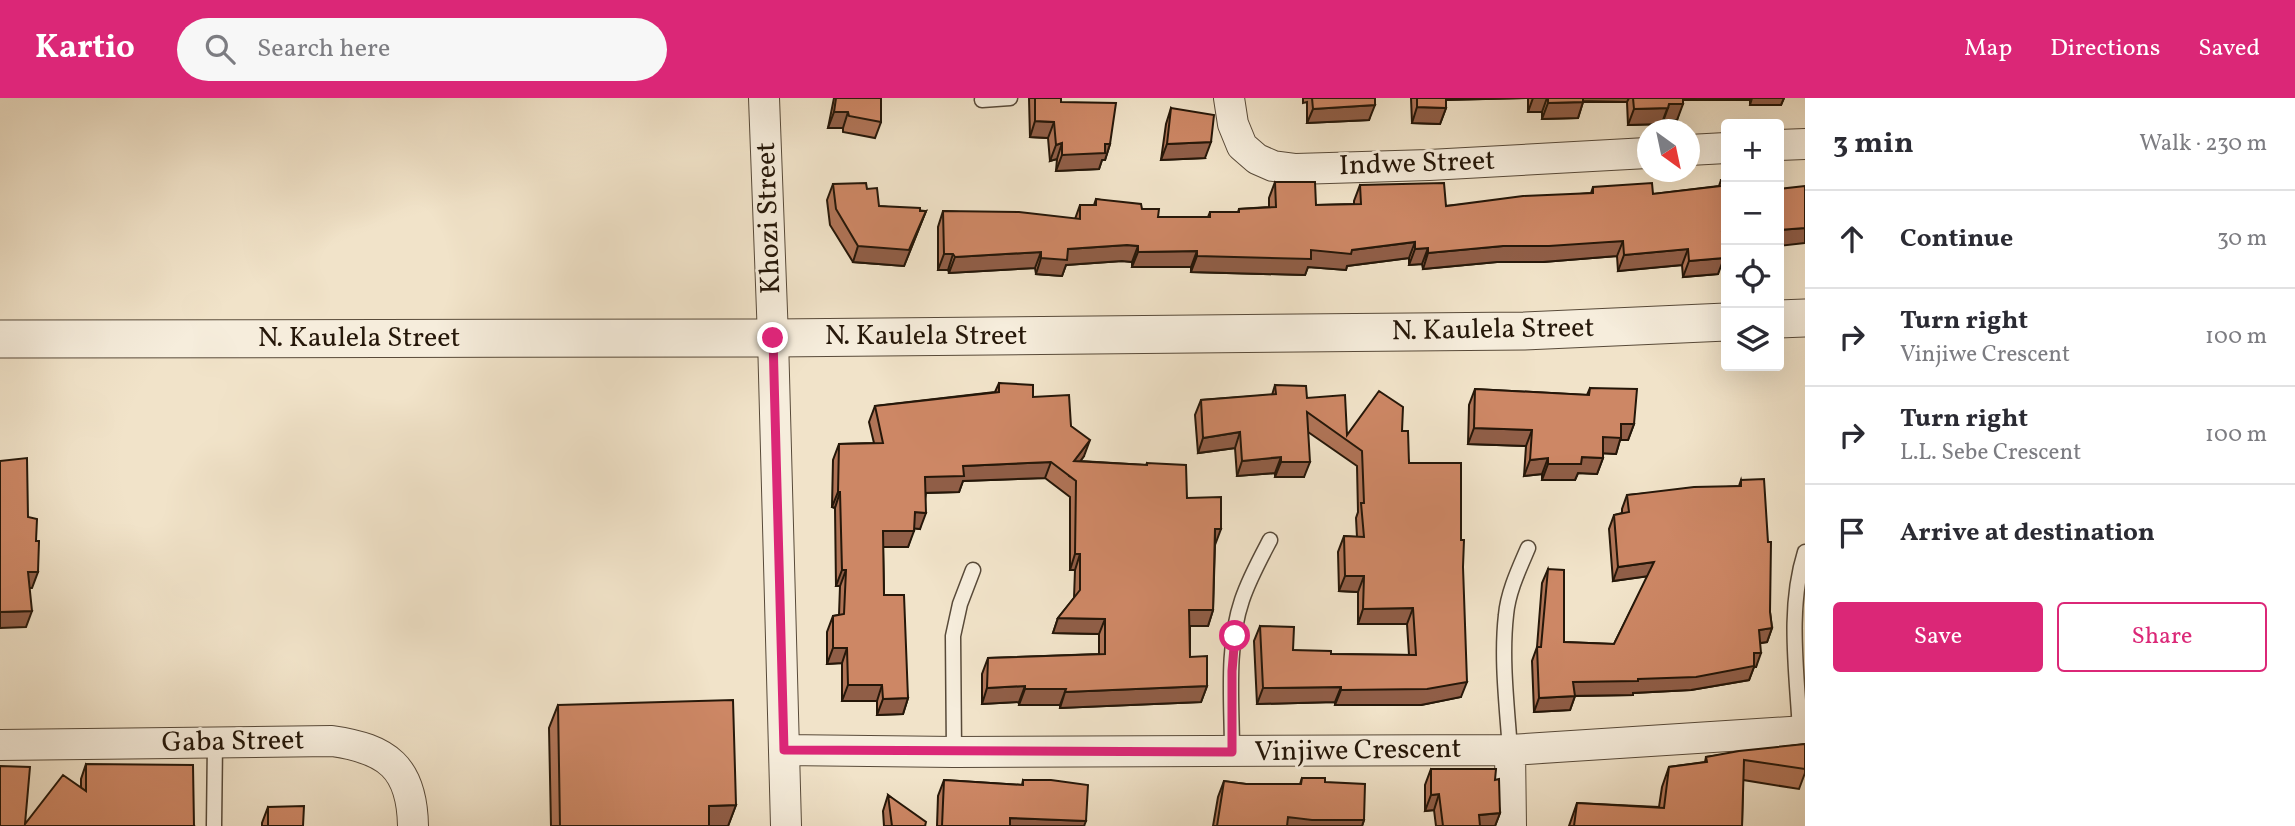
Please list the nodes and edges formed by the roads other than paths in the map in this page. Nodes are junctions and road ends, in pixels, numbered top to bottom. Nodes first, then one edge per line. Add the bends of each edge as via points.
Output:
1 (764, 98) edge
2 (1010, 98) edge
3 (1229, 98) edge
4 (982, 100) dead end
5 (1805, 144) edge
6 (1784, 145) edge
7 (1721, 148) edge
8 (1700, 149) edge
9 (1637, 154) edge
10 (1805, 318) edge
11 (1784, 319) edge
12 (1721, 322) edge
13 (773, 338) junction
14 (0, 339) edge
15 (1270, 540) dead end
16 (1528, 548) dead end
17 (1805, 552) edge
18 (973, 570) dead end
19 (1802, 731) edge
20 (215, 742) junction
21 (0, 745) edge
22 (784, 750) junction
23 (1510, 750) junction
24 (954, 752) junction
25 (1232, 752) junction
26 (214, 826) edge
27 (413, 826) edge
28 (786, 826) edge
29 (1510, 826) edge

1 - 13 street, Khozi Street
2 - 4 lane
3 - 9 street, Indwe Street via 1242,146 1273,166 1429,165
5 - 6 street
7 - 8 street
10 - 11 street
12 - 13 street, N. Kaulela Street via 1524,331
13 - 14 street, N. Kaulela Street
13 - 22 street, Khozi Street
15 - 25 lane via 1242,600 1235,636
16 - 23 lane via 1506,612
17 - 19 lane via 1795,596
18 - 24 lane via 953,636
19 - 23 street, Vinjiwe Crescent
20 - 21 street, Gaba Street
20 - 26 lane
20 - 27 street, Gaba Street via 332,741 376,751 404,778
22 - 24 street, Vinjiwe Crescent
22 - 28 street, Khozi Street
23 - 25 street, Vinjiwe Crescent
23 - 29 street
24 - 25 street, Vinjiwe Crescent

